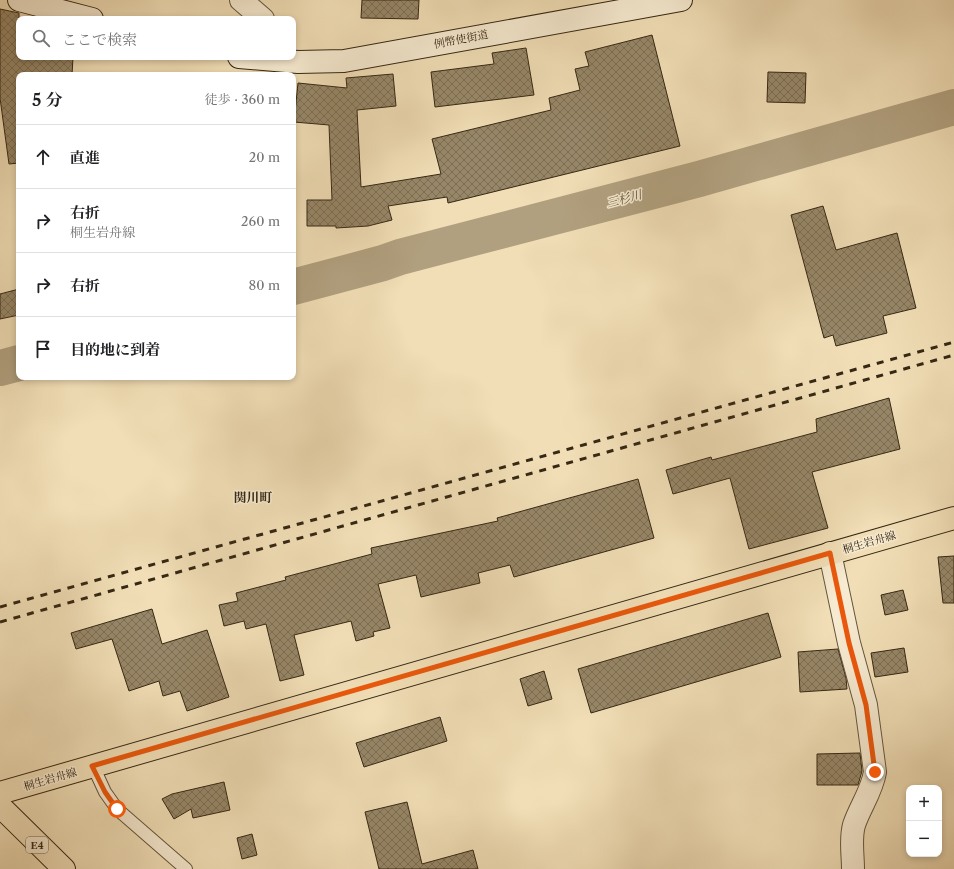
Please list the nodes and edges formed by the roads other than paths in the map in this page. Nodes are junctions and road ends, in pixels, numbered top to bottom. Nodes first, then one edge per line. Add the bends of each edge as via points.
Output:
1 (19, 0) edge
2 (241, 0) edge
3 (620, 0) edge
4 (681, 0) edge
5 (595, 14) junction
6 (80, 16) edge
7 (260, 16) edge
8 (296, 58) edge
9 (954, 518) edge
10 (830, 553) junction
11 (92, 766) junction
12 (0, 793) edge
13 (6, 813) edge
14 (64, 869) edge
15 (186, 869) edge
16 (854, 869) edge

1 - 6 street
2 - 7 street
3 - 5 street
4 - 5 street, 例幣使街道
5 - 8 street, 例幣使街道 via 344,61
9 - 10 main road, 桐生岩舟線
10 - 11 main road, 桐生岩舟線
10 - 16 street via 849,643 866,705 875,772 874,782 854,824
11 - 12 main road, 桐生岩舟線
11 - 15 lane via 117,809
13 - 14 main road, E4

